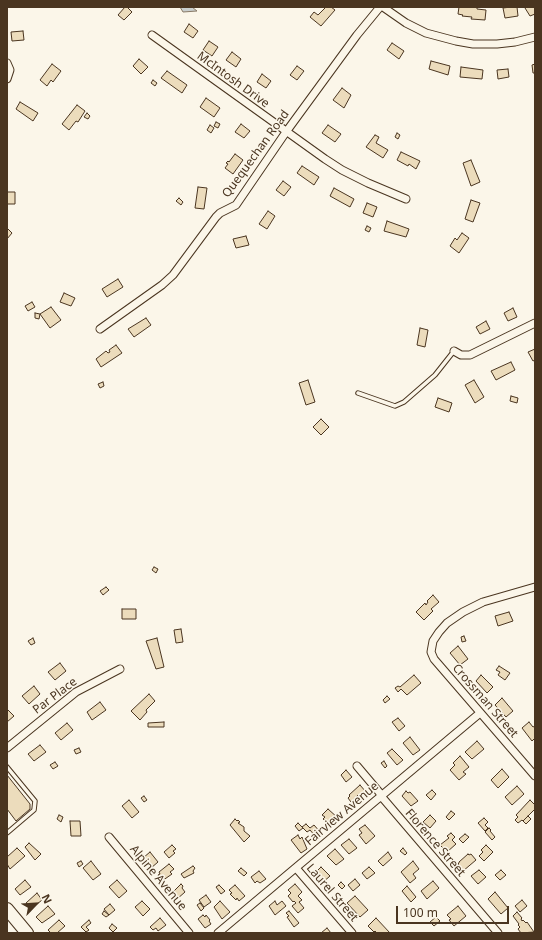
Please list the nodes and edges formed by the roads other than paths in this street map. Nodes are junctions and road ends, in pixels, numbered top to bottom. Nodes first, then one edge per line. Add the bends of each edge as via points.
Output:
1 (380, 7) edge
2 (384, 7) edge
3 (152, 35) dead end
4 (535, 37) edge
5 (7, 63) edge
6 (7, 79) edge
7 (286, 132) junction
8 (406, 199) dead end
9 (535, 323) edge
10 (100, 329) dead end
11 (454, 351) joint
12 (358, 393) dead end
13 (535, 586) edge
14 (120, 668) dead end
15 (480, 713) junction
16 (7, 748) edge
17 (357, 766) dead end
18 (7, 767) edge
19 (535, 776) edge
20 (381, 796) junction
21 (7, 832) edge
22 (109, 837) dead end
23 (296, 868) junction
24 (7, 909) edge
25 (27, 933) edge
26 (189, 933) edge
27 (218, 933) edge
28 (352, 933) edge
29 (498, 933) edge

1 - 7 street, Quequechan Road
2 - 4 street via 406,23 437,37 456,41 497,44
3 - 7 street, McIntosh Drive
5 - 6 street via 10,70
7 - 8 street, McIntosh Drive via 342,170
7 - 10 street, Quequechan Road via 236,205 216,217 173,275
9 - 11 street via 470,355 461,355
11 - 12 lane via 435,376 404,402 395,406
13 - 15 street, Crossman Street via 468,608 452,619 433,641 431,652 434,659
14 - 16 street, Par Place via 76,692
15 - 19 street, Crossman Street
15 - 20 street, Fairview Avenue
17 - 20 street, Florence Street
18 - 21 lane via 35,801 34,810
20 - 23 street, Fairview Avenue
20 - 29 street, Florence Street
22 - 26 street, Alpine Avenue
23 - 27 street, Fairview Avenue
23 - 28 street, Laurel Street
24 - 25 highway

